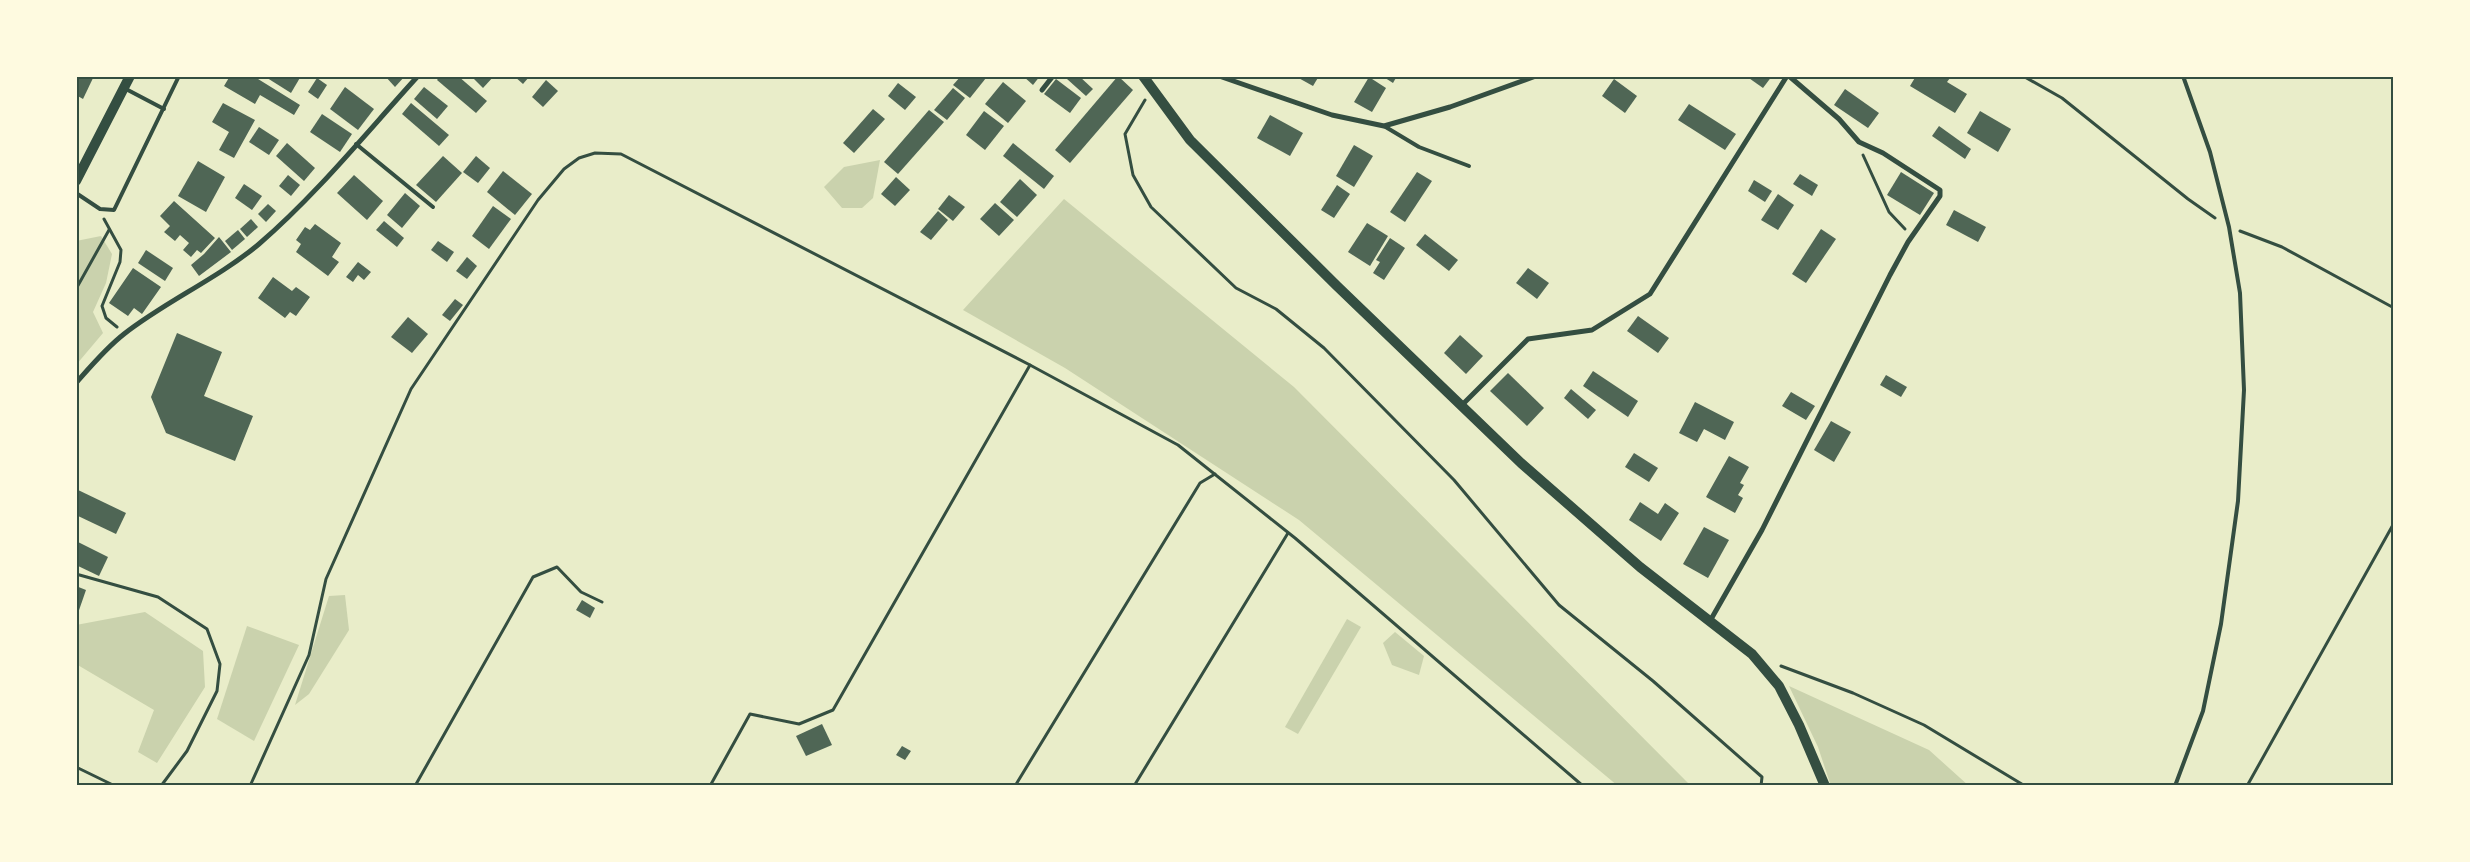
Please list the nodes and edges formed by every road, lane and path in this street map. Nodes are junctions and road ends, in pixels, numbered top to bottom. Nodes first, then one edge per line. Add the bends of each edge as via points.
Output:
1 (130, 76) edge
2 (179, 76) edge
3 (418, 76) edge
4 (1053, 76) edge
5 (1143, 76) edge
6 (1219, 76) edge
7 (1536, 76) edge
8 (1788, 76) edge
9 (2023, 76) edge
10 (2184, 76) edge
11 (124, 88) junction
12 (1151, 88) junction
13 (1042, 90) dead end
14 (2062, 98) dead end
15 (164, 109) junction
16 (1384, 126) junction
17 (1859, 142) junction
18 (356, 144) junction
19 (1469, 166) dead end
20 (76, 181) edge
21 (76, 194) edge
22 (433, 207) dead end
23 (100, 209) junction
24 (109, 230) junction
25 (1908, 242) junction
26 (76, 289) edge
27 (124, 334) junction
28 (1030, 365) junction
29 (76, 383) edge
30 (1462, 405) junction
31 (1215, 474) junction
32 (2394, 523) edge
33 (1288, 533) junction
34 (76, 574) edge
35 (602, 602) dead end
36 (1710, 621) junction
37 (1776, 664) dead end
38 (76, 767) edge
39 (1577, 781) junction
40 (115, 786) edge
41 (161, 786) edge
42 (250, 786) edge
43 (415, 786) edge
44 (710, 786) edge
45 (1015, 786) edge
46 (1134, 786) edge
47 (1575, 786) edge
48 (1583, 786) edge
49 (1761, 786) edge
50 (1825, 786) edge
51 (2025, 786) edge
52 (2175, 786) edge
53 (2247, 786) edge

1 - 11 main road
2 - 15 lane
3 - 18 street
4 - 13 street
5 - 12 main road
6 - 16 street via 1332,115
7 - 16 street
8 - 17 street via 1839,119
8 - 30 street via 1650,294 1592,330 1528,339
9 - 14 path
10 - 52 lane via 2210,152 2229,227 2240,293 2244,390 2238,500 2221,624 2203,711
11 - 15 lane
11 - 20 main road
12 - 30 main road via 1190,140
12 - 49 path via 1125,134 1133,175 1151,207 1236,288 1276,310 1324,348 1454,480 1559,605 1653,681 1762,777
15 - 23 lane via 114,210
16 - 19 lane via 1418,147
17 - 25 path via 1889,212 1905,230
17 - 25 street via 1883,152 1940,190 1940,196
18 - 22 lane
18 - 27 street via 259,244 216,276
21 - 23 lane
23 - 24 path
24 - 26 path
24 - 27 path via 120,250 120,262 102,306 106,318
25 - 36 street via 1762,530
27 - 29 street
28 - 31 path via 1178,445
28 - 42 path via 621,154 595,153 579,158 564,169 538,200 411,389 326,580 309,655
28 - 44 path via 833,710 800,724 750,714
30 - 36 main road via 1521,463 1640,567
31 - 33 path
31 - 45 path via 1200,483
32 - 53 path
33 - 39 path
33 - 46 path
34 - 41 path via 158,597 207,629 220,664 217,691 187,751
35 - 43 path via 581,592 557,567 533,577
36 - 50 main road via 1752,654 1779,686
37 - 51 path via 1853,693 1924,725
38 - 40 path
39 - 47 path
39 - 48 path

